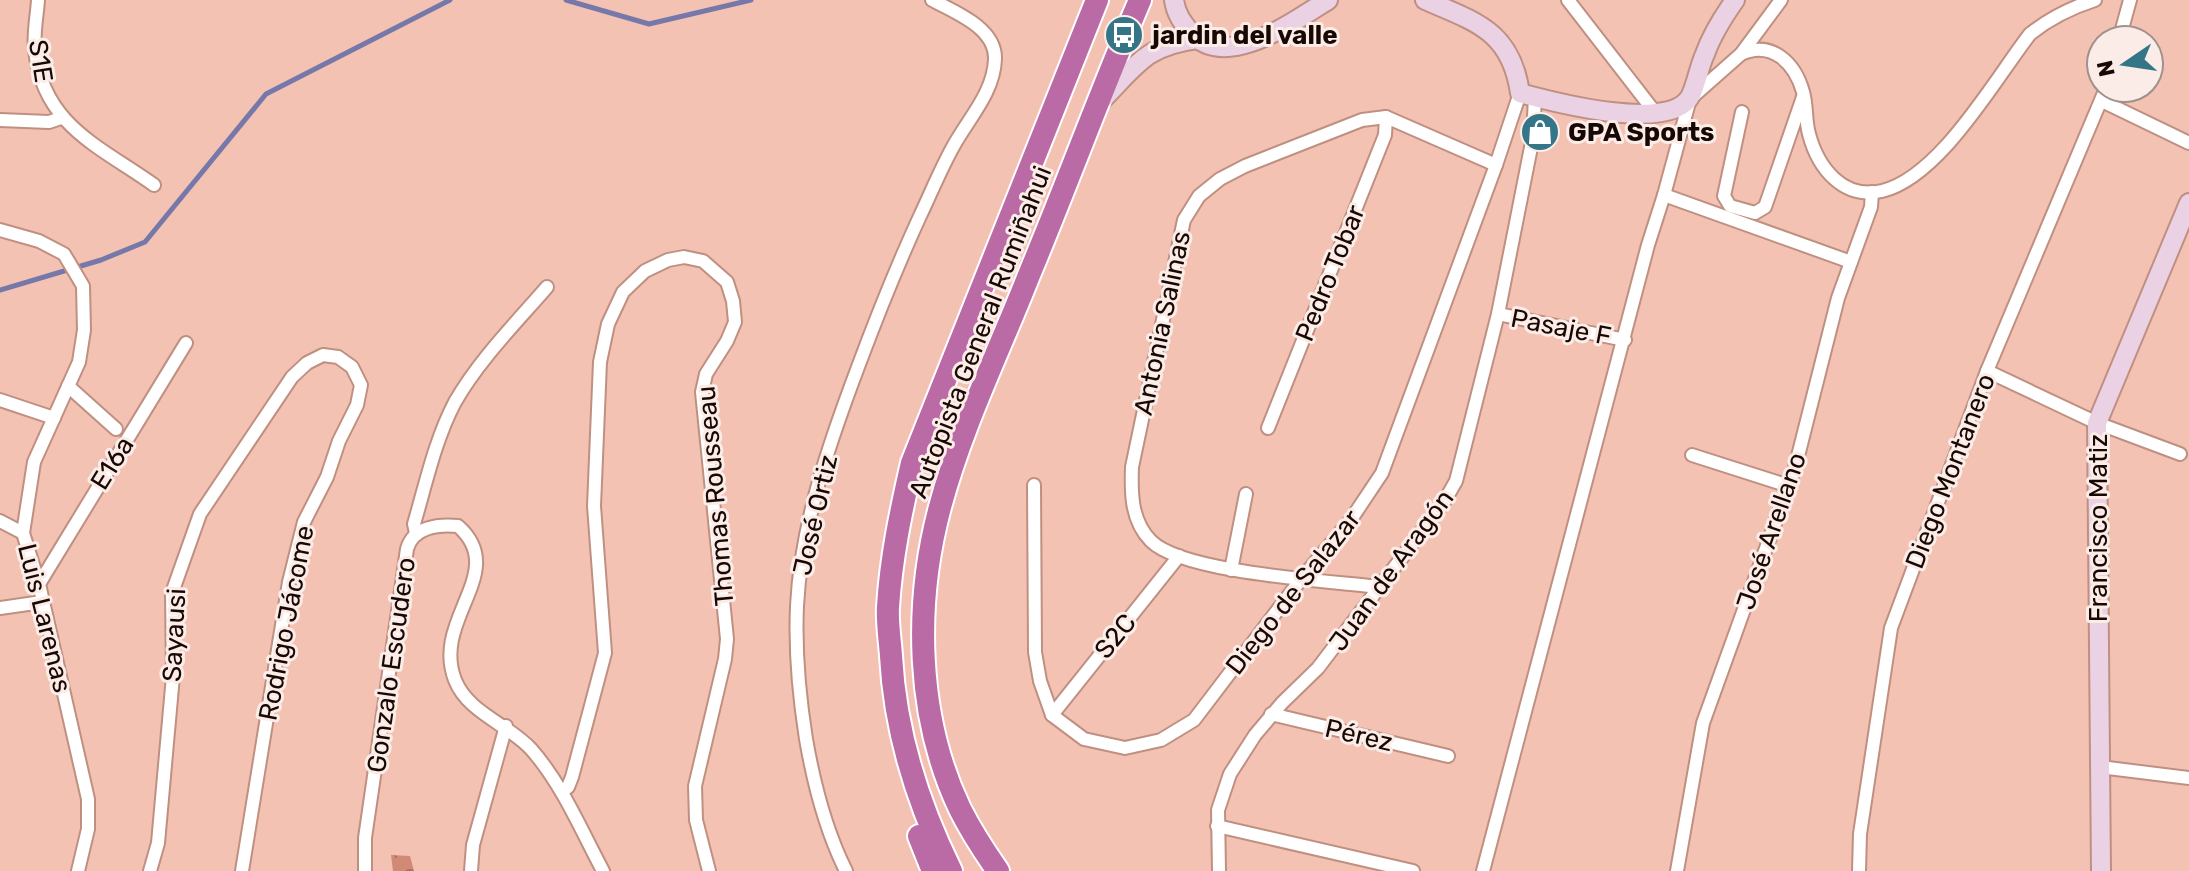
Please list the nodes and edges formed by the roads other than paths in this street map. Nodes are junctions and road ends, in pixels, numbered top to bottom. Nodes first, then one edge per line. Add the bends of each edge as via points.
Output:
1 (38, 0) edge
2 (932, 0) edge
3 (1097, 0) edge
4 (1140, 0) edge
5 (1174, 0) edge
6 (1328, 0) edge
7 (1425, 0) edge
8 (1568, 0) edge
9 (1735, 0) edge
10 (1781, 0) edge
11 (2095, 0) edge
12 (2130, 0) edge
13 (2123, 24) edge
14 (1197, 39) junction
15 (1741, 54) junction
16 (1804, 94) junction
17 (1528, 95) junction
18 (1690, 99) junction
19 (1100, 101) junction
20 (2100, 104) edge
21 (2121, 104) edge
22 (1742, 112) dead end
23 (1657, 115) junction
24 (1386, 117) junction
25 (61, 118) junction
26 (0, 120) edge
27 (2189, 143) edge
28 (1496, 165) junction
29 (154, 185) dead end
30 (1872, 192) junction
31 (1664, 195) junction
32 (2189, 203) edge
33 (0, 230) edge
34 (1851, 262) junction
35 (547, 287) dead end
36 (1498, 314) junction
37 (1625, 340) junction
38 (186, 343) dead end
39 (1987, 371) junction
40 (361, 385) joint
41 (68, 386) junction
42 (0, 400) edge
43 (54, 418) junction
44 (2097, 423) junction
45 (1268, 428) dead end
46 (116, 429) dead end
47 (2180, 454) dead end
48 (1692, 455) dead end
49 (1034, 485) dead end
50 (1789, 486) junction
51 (1246, 494) dead end
52 (0, 521) edge
53 (23, 533) junction
54 (416, 533) junction
55 (1179, 556) junction
56 (1231, 570) junction
57 (1302, 578) junction
58 (39, 584) junction
59 (1378, 587) junction
60 (42, 602) junction
61 (0, 608) edge
62 (1271, 714) junction
63 (1052, 715) junction
64 (506, 726) junction
65 (1448, 756) dead end
66 (2100, 767) junction
67 (911, 776) junction
68 (2189, 778) edge
69 (562, 792) junction
70 (1217, 826) junction
71 (78, 871) edge
72 (150, 871) edge
73 (242, 871) edge
74 (365, 871) edge
75 (471, 871) edge
76 (603, 871) edge
77 (709, 871) edge
78 (846, 871) edge
79 (933, 871) edge
80 (951, 871) edge
81 (998, 871) edge
82 (1219, 871) edge
83 (1413, 871) edge
84 (1483, 871) edge
85 (1677, 871) edge
86 (1859, 871) edge
87 (2101, 871) edge

1 - 25 street, S1E via 35,47 41,85
2 - 78 street, José Ortiz via 984,32 995,55 993,71 892,276 843,407 802,556 798,686 812,774
3 - 67 highway, Autopista General Rumiñahui via 912,463 895,537 888,610 893,688
4 - 19 highway, Autopista General Rumiñahui
5 - 14 street via 1181,21
6 - 14 street via 1248,44 1221,47
7 - 17 street via 1483,25 1509,54
8 - 23 street
9 - 18 street via 1714,33
10 - 15 street
11 - 30 street via 2059,14 2030,34 1953,139 1912,175 1885,191
12 - 13 street
14 - 19 street via 1173,42 1144,57
15 - 16 street via 1751,49 1776,53 1796,74
15 - 18 street
16 - 22 street via 1765,207 1755,213 1730,206 1724,196
16 - 30 street via 1809,135 1831,178 1860,193
17 - 23 street
17 - 28 street, Diego de Salazar
17 - 36 street, Juan de Aragón via 1533,137
18 - 23 street
18 - 31 street
19 - 81 highway, Autopista General Rumiñahui via 956,456 931,543 923,640 936,738 959,806
20 - 39 street, Diego Montanero
21 - 27 street
24 - 28 street
24 - 45 street, Pedro Tobar via 1385,135
24 - 55 street, Antonia Salinas via 1362,120 1232,172 1199,196 1184,220 1131,490 1145,534 1162,551
25 - 26 street
25 - 29 street
28 - 57 street, Diego de Salazar via 1382,473
30 - 34 street, José Arellano
31 - 34 street
31 - 37 street
32 - 44 street, Francisco Matiz
33 - 41 street, Luis Larenas via 64,254 83,286 84,330
34 - 50 street, José Arellano
35 - 54 street via 477,368 456,402 438,440 414,524
36 - 37 street, Pasaje F
36 - 59 street, Juan de Aragón via 1451,493
37 - 84 street
38 - 58 street, E16a
39 - 44 street
39 - 86 street, Diego Montanero via 1891,628
40 - 72 street, Sayausi via 352,367 338,357 323,355 307,363 292,377 200,514 172,593 173,676 158,843
40 - 73 street, Rodrigo Jácome via 304,522 289,582
41 - 43 street, Luis Larenas
41 - 46 street
42 - 43 street
43 - 53 street, Luis Larenas via 34,462
44 - 47 street
44 - 66 street, Francisco Matiz
48 - 50 street
49 - 63 street via 1035,652
50 - 85 street, José Arellano via 1703,723
51 - 56 street
52 - 53 street
53 - 58 street, Luis Larenas
54 - 64 street, Gonzalo Escudero via 443,524 458,526 476,546 473,584 456,619 450,665 467,700
54 - 74 street, Gonzalo Escudero via 407,549 365,838
55 - 56 street, Antonia Salinas
55 - 63 street, S2C
56 - 57 street, Antonia Salinas
57 - 59 street, Antonia Salinas
57 - 63 street, Diego de Salazar via 1194,720 1161,740 1125,748 1084,739
58 - 60 street, Luis Larenas
59 - 62 street, Juan de Aragón via 1318,668
60 - 61 street
60 - 71 street, Luis Larenas via 88,799 88,829
62 - 65 street, Pérez
62 - 70 street, Juan de Aragón via 1230,774
64 - 69 street, Gonzalo Escudero via 532,750
64 - 75 street via 473,845
66 - 68 street
66 - 87 street, Francisco Matiz
67 - 79 highway via 920,841
67 - 80 highway, Autopista General Rumiñahui
69 - 76 street, Gonzalo Escudero
69 - 77 street, Thomas Rousseau via 572,777 605,653 594,506 600,362 608,324 623,292 645,271 676,258 703,261 727,282 735,322 702,382 727,639 695,786 696,820
70 - 82 street, Juan de Aragón
70 - 83 street

